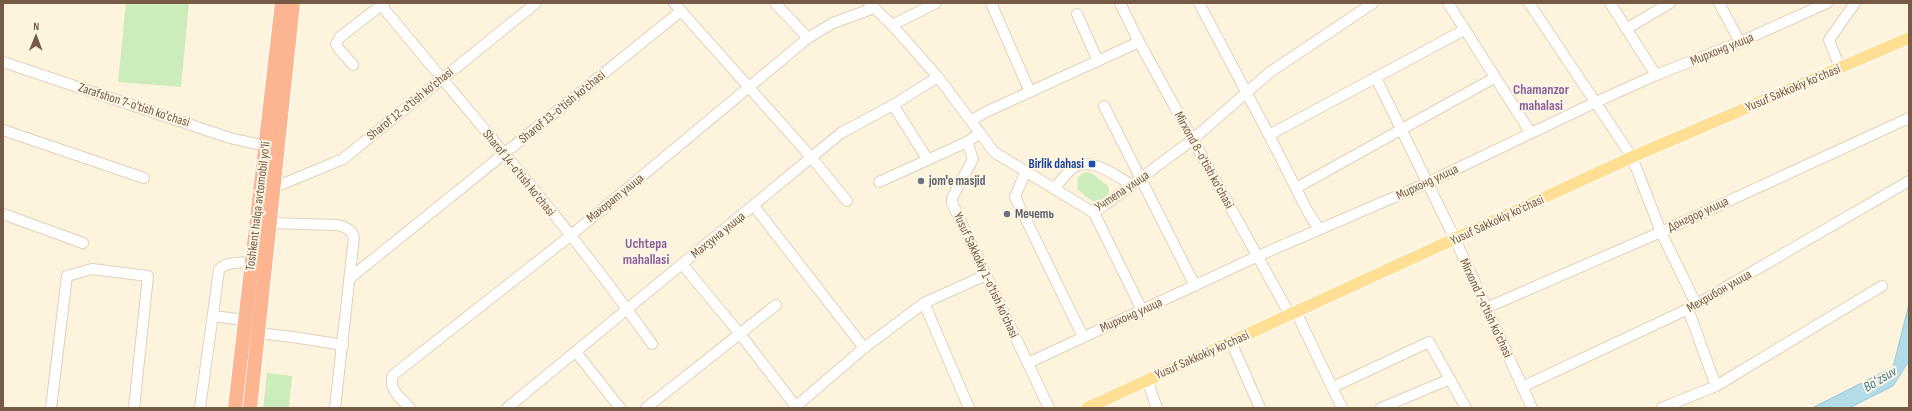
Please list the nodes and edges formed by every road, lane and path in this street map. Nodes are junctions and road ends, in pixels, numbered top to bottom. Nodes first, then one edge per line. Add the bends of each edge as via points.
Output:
1 (282, 3) edge
2 (293, 3) edge
3 (536, 3) edge
4 (674, 3) edge
5 (775, 3) edge
6 (936, 3) edge
7 (990, 3) edge
8 (1120, 3) edge
9 (1199, 3) edge
10 (1373, 3) edge
11 (1448, 3) edge
12 (1529, 3) edge
13 (1610, 3) edge
14 (1670, 3) edge
15 (1719, 3) edge
16 (1827, 3) edge
17 (1854, 3) edge
18 (382, 4) edge
19 (872, 6) edge
20 (681, 11) junction
21 (1077, 14) dead end
22 (892, 25) junction
23 (1626, 29) junction
24 (1464, 30) junction
25 (808, 38) junction
26 (1909, 38) edge
27 (1139, 42) junction
28 (1740, 42) junction
29 (3, 62) edge
30 (1098, 62) junction
31 (353, 65) dead end
32 (1840, 68) junction
33 (1656, 76) junction
34 (938, 77) junction
35 (441, 78) junction
36 (1376, 78) junction
37 (1494, 78) junction
38 (750, 88) junction
39 (1030, 92) junction
40 (1246, 94) junction
41 (277, 100) junction
42 (1596, 102) junction
43 (893, 105) junction
44 (1104, 106) dead end
45 (1909, 118) edge
46 (972, 120) junction
47 (1400, 129) junction
48 (3, 130) edge
49 (1530, 132) junction
50 (980, 133) junction
51 (1269, 135) junction
52 (1192, 140) junction
53 (966, 142) junction
54 (265, 146) junction
55 (504, 154) junction
56 (811, 157) junction
57 (1632, 157) junction
58 (928, 160) junction
59 (1025, 173) junction
60 (144, 178) dead end
61 (1141, 179) junction
62 (1909, 181) edge
63 (879, 182) dead end
64 (1427, 183) junction
65 (1132, 186) junction
66 (273, 188) junction
67 (1296, 188) junction
68 (1054, 189) junction
69 (847, 201) dead end
70 (754, 206) junction
71 (1094, 213) junction
72 (3, 214) edge
73 (270, 223) junction
74 (1319, 229) junction
75 (1661, 232) junction
76 (570, 236) junction
77 (1455, 240) junction
78 (83, 243) dead end
79 (1258, 256) junction
80 (259, 262) junction
81 (682, 264) junction
82 (986, 275) junction
83 (350, 278) junction
84 (1195, 286) junction
85 (1882, 286) dead end
86 (924, 302) junction
87 (776, 305) dead end
88 (1692, 307) junction
89 (627, 308) junction
90 (1486, 308) junction
91 (1142, 310) junction
92 (1293, 313) junction
93 (213, 316) junction
94 (245, 320) junction
95 (258, 334) junction
96 (740, 334) junction
97 (1083, 337) junction
98 (1231, 342) junction
99 (652, 344) dead end
100 (343, 345) junction
101 (864, 348) junction
102 (576, 352) junction
103 (1028, 363) junction
104 (1450, 379) junction
105 (1147, 380) junction
106 (1716, 386) junction
107 (1333, 387) junction
108 (1522, 387) junction
109 (796, 407) edge
110 (51, 408) edge
111 (134, 408) edge
112 (200, 408) edge
113 (235, 408) edge
114 (250, 408) edge
115 (335, 408) edge
116 (410, 408) edge
117 (507, 408) edge
118 (620, 408) edge
119 (646, 408) edge
120 (969, 408) edge
121 (1049, 408) edge
122 (1087, 408) edge
123 (1157, 408) edge
124 (1260, 408) edge
125 (1342, 408) edge
126 (1381, 408) edge
127 (1466, 408) edge
128 (1532, 408) edge
129 (1662, 408) edge

1 - 41 highway, Toshkent halqa avtomobil yo'li
2 - 41 highway, Toshkent halqa avtomobil yo'li
3 - 35 street, Sharof 12-o'tish ko'chasi
4 - 20 street
5 - 25 street
6 - 22 street
7 - 39 street
8 - 27 street, Mirxond 8-o'tish ko'chasi
9 - 40 street
10 - 40 street, Учтепа улица via 1270,72
11 - 24 street
12 - 42 street
13 - 23 street
14 - 23 street
15 - 28 street
16 - 28 street, Мирхонд улица
17 - 32 street via 1829,40
18 - 31 street via 336,44
18 - 35 street, Sharof 14-o'tish ko'chasi
19 - 22 street, Учтепа улица
19 - 25 street, Махорат улица via 833,23
20 - 38 street
20 - 55 street, Sharof 13-o'tish ko'chasi
21 - 30 street
22 - 34 street, Учтепа улица
23 - 33 street
24 - 36 street
24 - 37 street
25 - 38 street, Махорат улица
26 - 32 main road, Yusuf Sakkokiy ko'chasi
27 - 30 street
27 - 52 street, Mirxond 8-o'tish ko'chasi
28 - 33 street, Мирхонд улица
29 - 54 street, Zarafshon 7-o'tish ko'chasi via 230,138
30 - 39 street
32 - 57 main road, Yusuf Sakkokiy ko'chasi
33 - 42 street, Мирхонд улица
34 - 43 street, Махзуна улица
34 - 46 street, Учтепа улица
35 - 55 street, Sharof 14-o'tish ko'chasi
35 - 66 street, Sharof 12-o'tish ko'chasi via 343,159
36 - 47 street, Mirxond 7-o'tish ko'chasi
36 - 51 street
37 - 47 street
37 - 49 street
38 - 56 street
38 - 76 street, Махорат улица
39 - 46 street
40 - 51 street
40 - 52 street, Учтепа улица
41 - 54 highway, Toshkent halqa avtomobil yo'li
41 - 66 highway, Toshkent halqa avtomobil yo'li
42 - 49 street, Мирхонд улица
42 - 57 street
43 - 56 street, Махзуна улица via 841,133
43 - 58 street
44 - 61 street
45 - 75 street, Донгдор улица
46 - 50 street, Учтепа улица
47 - 64 street, Mirxond 7-o'tish ko'chasi
47 - 67 street
48 - 60 street
49 - 64 street, Мирхонд улица
50 - 53 street
50 - 59 street, Учтепа улица via 994,152
51 - 67 street
52 - 61 street, Учтепа улица
52 - 79 street, Mirxond 8-o'tish ko'chasi
53 - 58 street
53 - 82 street, Yusuf Sakkokiy 1-o'tish ko'chasi via 973,159 952,198 952,203
54 - 80 highway, Toshkent halqa avtomobil yo'li
55 - 76 street, Sharof 14-o'tish ko'chasi
55 - 83 street, Sharof 13-o'tish ko'chasi
56 - 69 street
56 - 70 street, Махзуна улица
57 - 75 street
57 - 77 main road, Yusuf Sakkokiy ko'chasi
58 - 63 street
59 - 68 street, Учтепа улица
59 - 97 street via 1015,197
61 - 65 street, Учтепа улица
61 - 84 street
62 - 88 street, Мехрибон улица
64 - 74 street, Мирхонд улица
64 - 77 street, Mirxond 7-o'tish ko'chasi
65 - 68 street via 1092,164 1084,164 1072,169
65 - 71 street, Учтепа улица
66 - 73 highway, Toshkent halqa avtomobil yo'li
67 - 74 street
68 - 71 street, Учтепа улица
70 - 81 street, Махзуна улица
70 - 101 street
71 - 91 street
72 - 78 street
73 - 80 highway, Toshkent halqa avtomobil yo'li
73 - 83 street via 345,227 354,237
74 - 79 street, Мирхонд улица
75 - 88 street
75 - 90 street, Донгдор улица
76 - 89 street, Sharof 14-o'tish ko'chasi
76 - 116 street, Махорат улица via 393,376 393,390
77 - 90 street, Mirxond 7-o'tish ko'chasi
77 - 92 main road, Yusuf Sakkokiy ko'chasi
79 - 84 street, Мирхонд улица
79 - 92 street, Mirxond 8-o'tish ko'chasi
80 - 93 street via 222,266 219,270
80 - 94 highway, Toshkent halqa avtomobil yo'li
80 - 95 highway, Toshkent halqa avtomobil yo'li
81 - 89 street, Махзуна улица
81 - 96 street
82 - 86 street
82 - 103 street, Yusuf Sakkokiy 1-o'tish ko'chasi
83 - 100 street
84 - 91 street, Мирхонд улица
85 - 106 street
86 - 101 street
86 - 120 street
87 - 96 street
88 - 106 street
88 - 108 street, Мехрибон улица
89 - 99 street, Sharof 14-o'tish ko'chasi
89 - 102 street, Махзуна улица
90 - 108 street, Mirxond 7-o'tish ko'chasi
91 - 97 street, Мирхонд улица
92 - 98 main road, Yusuf Sakkokiy ko'chasi
92 - 107 street, Mirxond 8-o'tish ko'chasi
93 - 94 street
93 - 112 street
94 - 113 highway, Toshkent halqa avtomobil yo'li
95 - 100 street
95 - 114 highway, Toshkent halqa avtomobil yo'li
96 - 109 street
96 - 119 street
97 - 103 street, Мирхонд улица
98 - 105 main road, Yusuf Sakkokiy ko'chasi
98 - 124 street
100 - 115 street
101 - 109 street
102 - 117 street, Махзуна улица
102 - 118 street
103 - 121 street, Yusuf Sakkokiy 1-o'tish ko'chasi
104 - 107 street via 1429,342
104 - 126 street
104 - 127 street
105 - 122 main road, Yusuf Sakkokiy ko'chasi
105 - 123 street
106 - 129 street
107 - 125 street, Mirxond 8-o'tish ko'chasi
108 - 128 street, Mirxond 7-o'tish ko'chasi
110 - 111 street via 67,276 92,269 148,276

